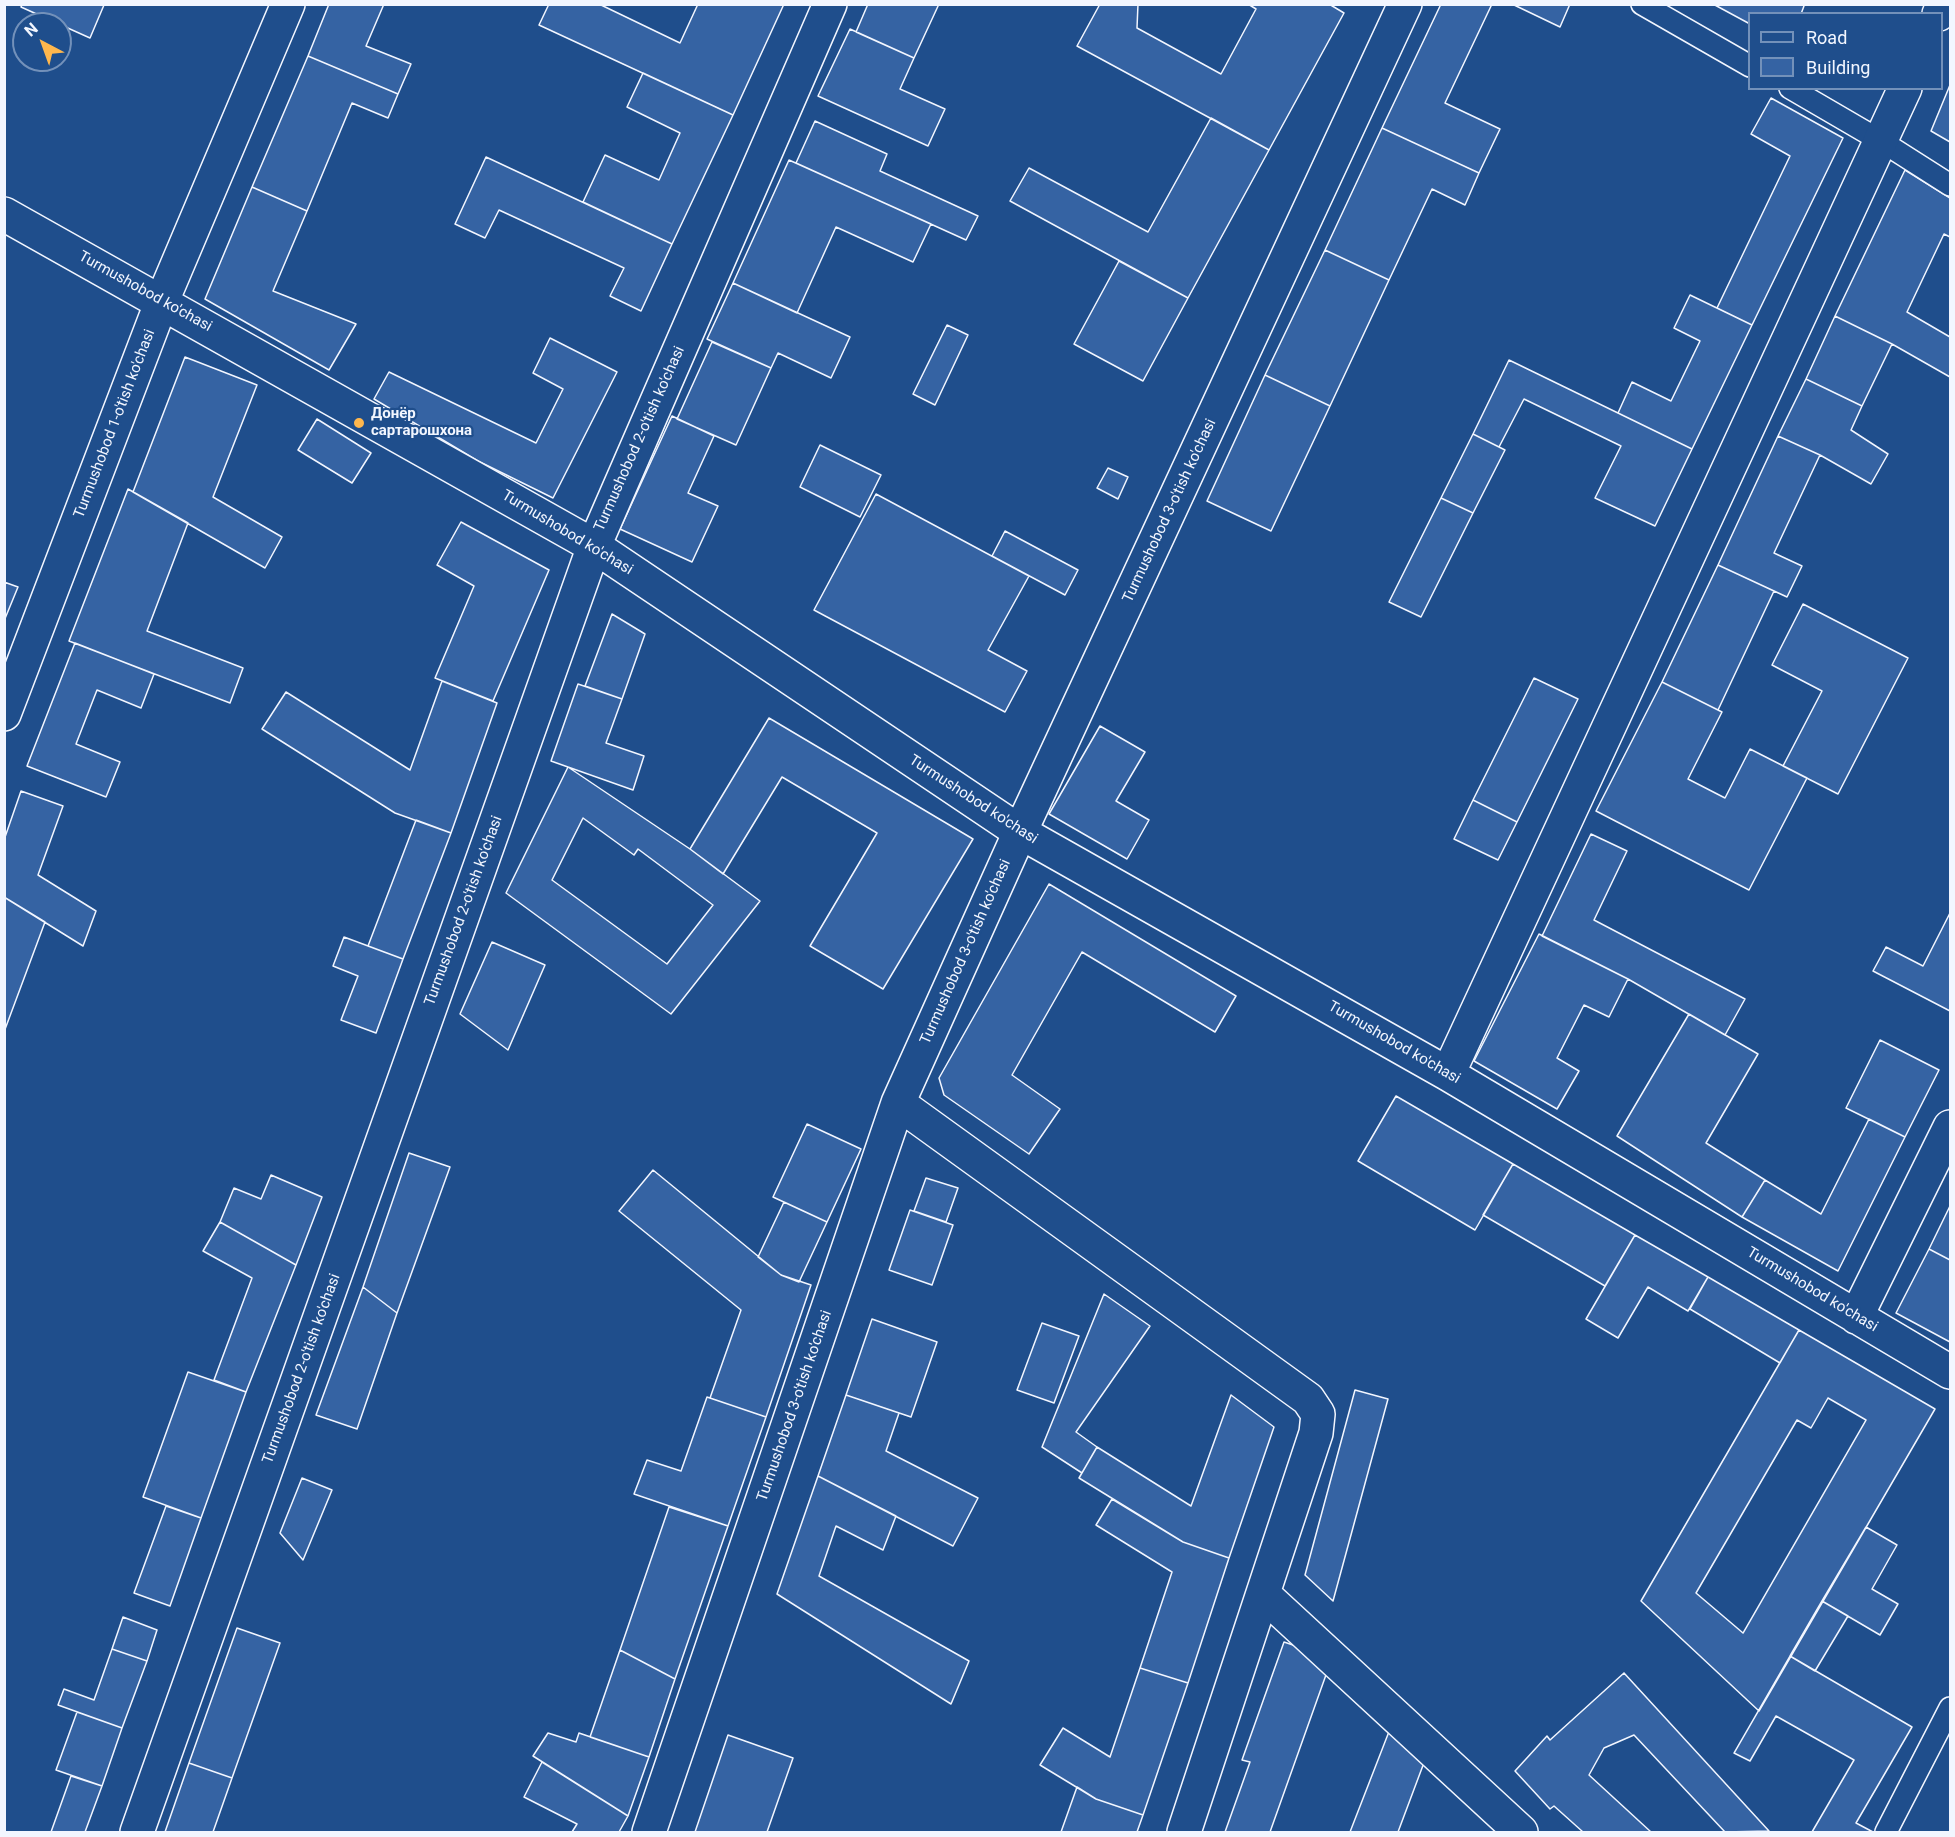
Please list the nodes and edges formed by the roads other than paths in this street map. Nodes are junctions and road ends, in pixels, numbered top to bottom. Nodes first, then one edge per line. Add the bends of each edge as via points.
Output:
1 (288, 4) edge
2 (830, 4) edge
3 (1405, 4) edge
4 (1642, 4) edge
5 (1748, 65) edge
6 (1793, 90) edge
7 (1904, 90) edge
8 (1881, 141) junction
9 (1950, 185) edge
10 (4, 214) edge
11 (162, 301) junction
12 (594, 546) junction
13 (4, 714) edge
14 (1020, 832) junction
15 (1448, 1074) junction
16 (898, 1103) junction
17 (1950, 1127) edge
18 (1856, 1317) junction
19 (1950, 1372) edge
20 (1263, 1594) junction
21 (1950, 1708) edge
22 (137, 1833) edge
23 (650, 1833) edge
24 (1184, 1833) edge
25 (1521, 1833) edge
26 (1886, 1833) edge

1 - 11 street, Turmushobod 1-o'tish ko'chasi
2 - 12 street, Turmushobod 2-o'tish ko'chasi
3 - 14 street, Turmushobod 3-o'tish ko'chasi
4 - 5 lane
6 - 8 lane
7 - 8 street
8 - 9 lane
8 - 15 street
10 - 11 street, Turmushobod ko'chasi
11 - 12 street, Turmushobod ko'chasi
11 - 13 street, Turmushobod 1-o'tish ko'chasi
12 - 14 street, Turmushobod ko'chasi
12 - 22 street, Turmushobod 2-o'tish ko'chasi
14 - 15 street, Turmushobod ko'chasi
14 - 16 street, Turmushobod 3-o'tish ko'chasi
15 - 18 street, Turmushobod ko'chasi
16 - 20 street via 1308,1399 1318,1414 1316,1433
16 - 23 street, Turmushobod 3-o'tish ko'chasi
17 - 18 street
18 - 19 street, Turmushobod ko'chasi
20 - 24 street
20 - 25 street
21 - 26 lane

